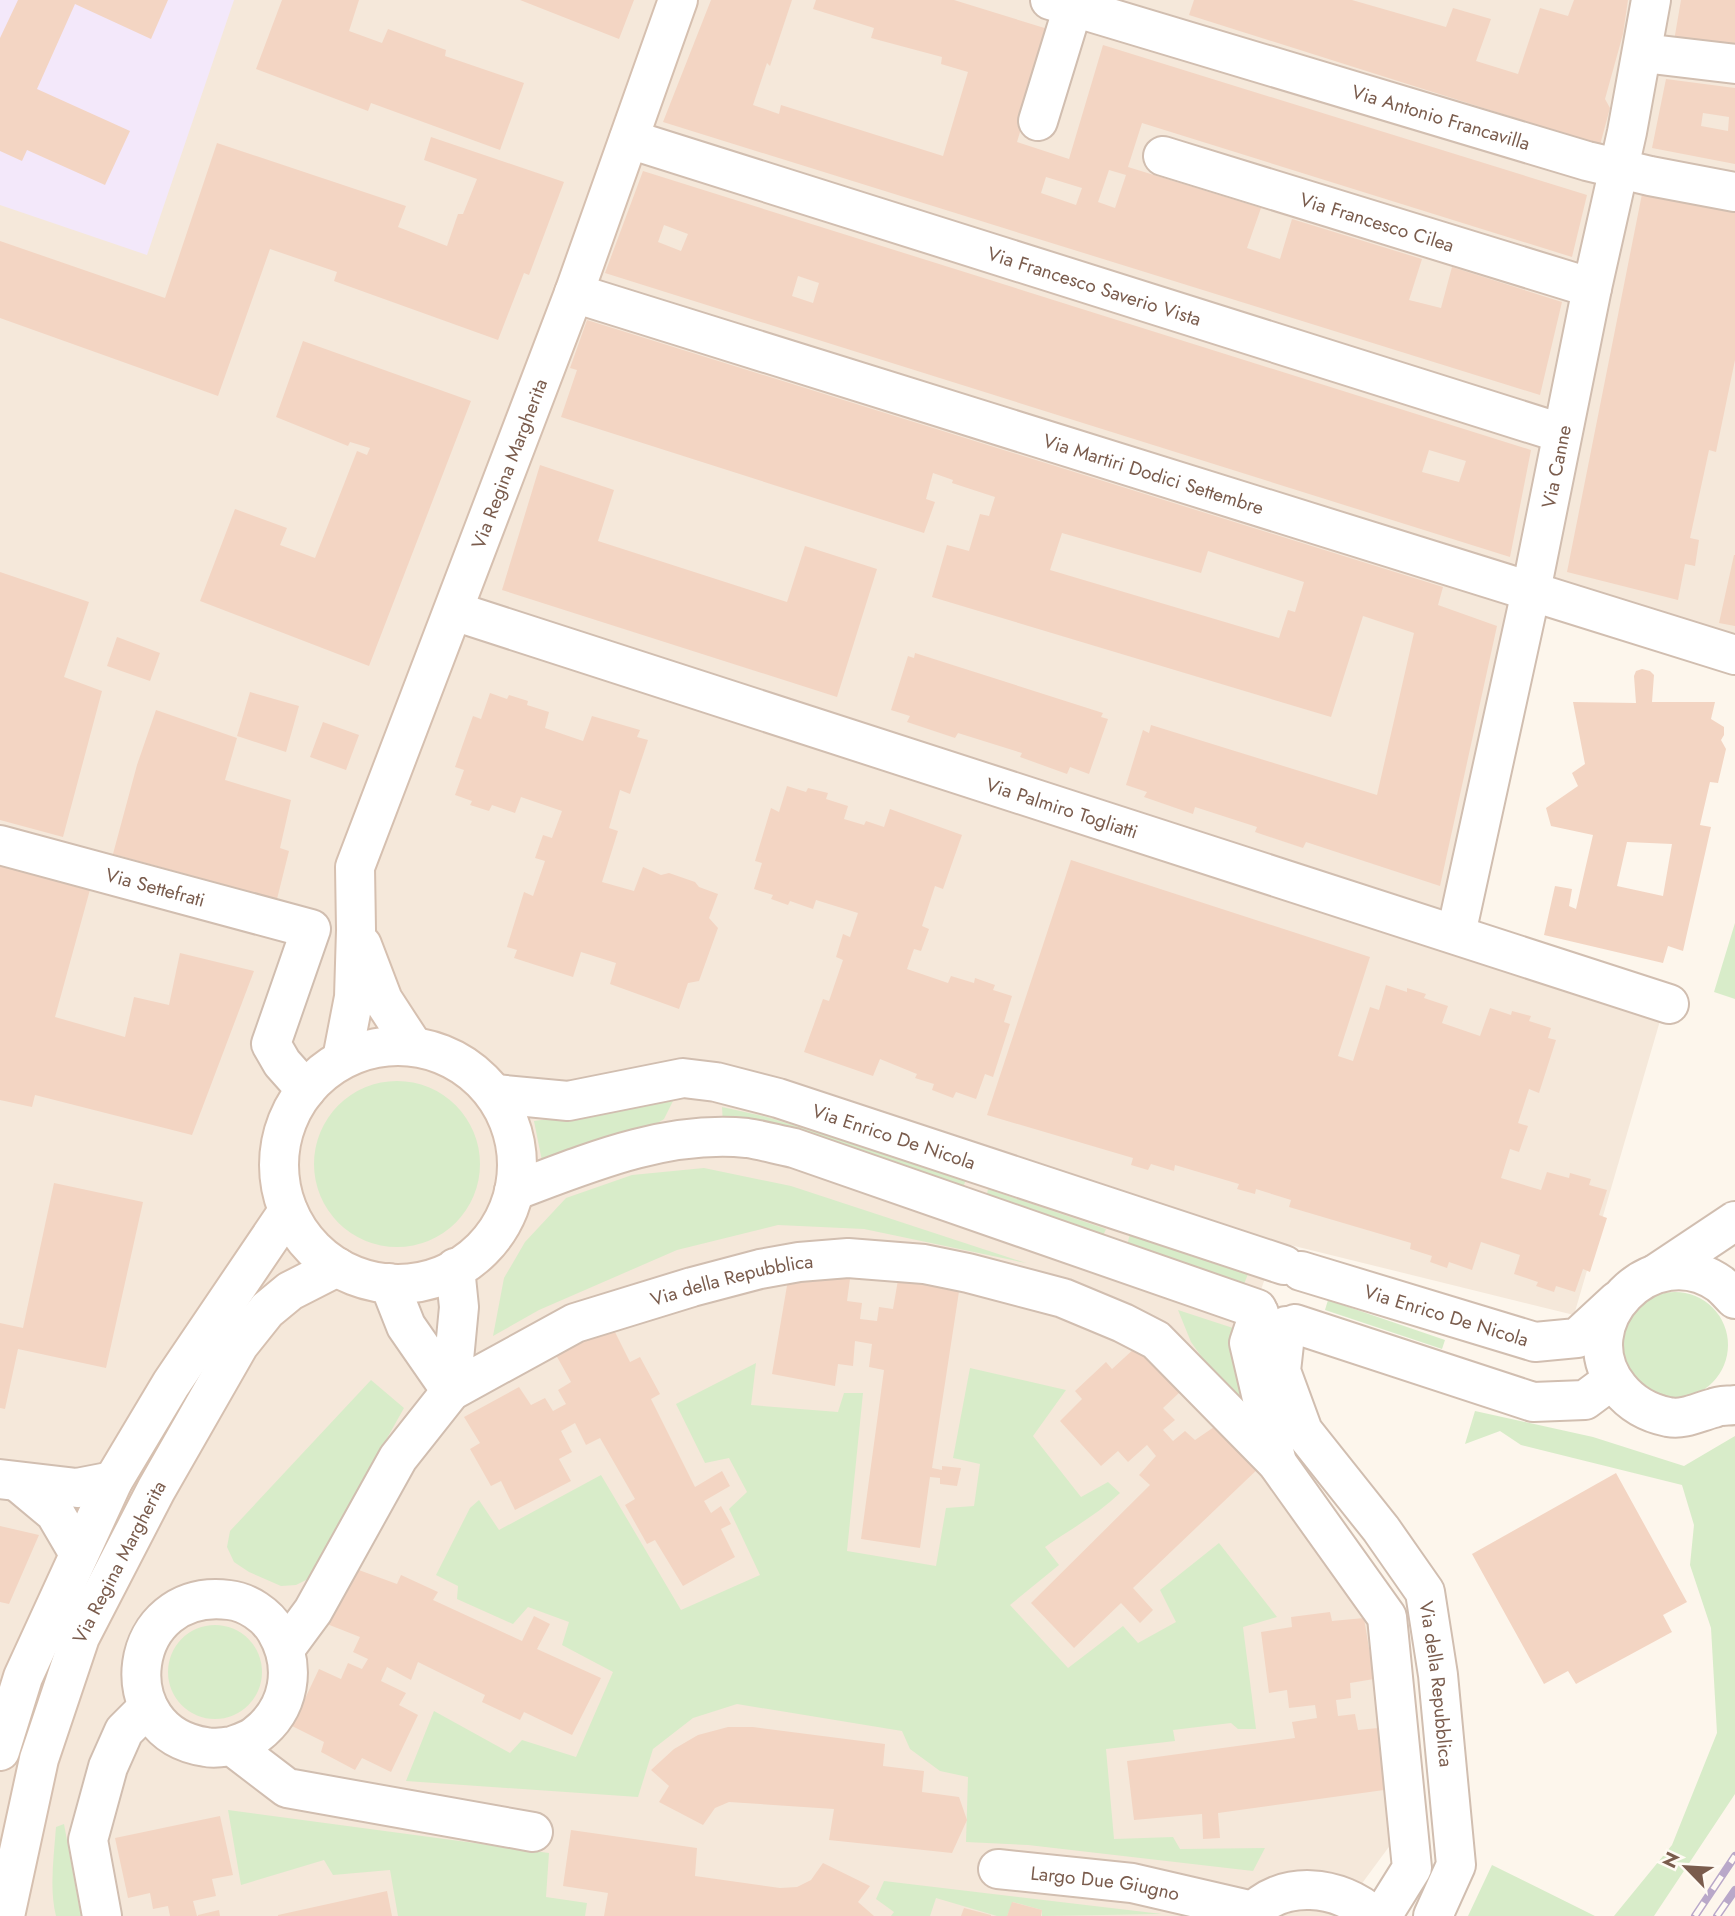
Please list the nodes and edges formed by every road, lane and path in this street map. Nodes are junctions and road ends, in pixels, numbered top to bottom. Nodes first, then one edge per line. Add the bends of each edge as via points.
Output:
1 (678, 0) edge
2 (1651, 0) edge
3 (1061, 3) edge
4 (1155, 15) edge
5 (1643, 53) junction
6 (1735, 64) edge
7 (1038, 121) dead end
8 (629, 139) junction
9 (1163, 156) dead end
10 (1619, 170) junction
11 (1735, 192) edge
12 (1592, 288) junction
13 (573, 293) junction
14 (1561, 433) junction
15 (1531, 591) junction
16 (454, 611) junction
17 (1735, 654) edge
18 (0, 845) edge
19 (356, 930) junction
20 (1456, 934) junction
21 (1669, 1004) dead end
22 (413, 1046) junction
23 (342, 1059) junction
24 (306, 1090) junction
25 (495, 1094) junction
26 (514, 1191) junction
27 (288, 1211) junction
28 (1735, 1221) edge
29 (1735, 1245) edge
30 (337, 1267) junction
31 (455, 1268) junction
32 (1292, 1268) junction
33 (1151, 1272) junction
34 (1657, 1273) junction
35 (389, 1283) junction
36 (1728, 1291) edge
37 (1620, 1297) junction
38 (1274, 1318) junction
39 (1156, 1340) junction
40 (1612, 1380) junction
41 (452, 1391) junction
42 (1729, 1400) edge
43 (1277, 1463) junction
44 (10, 1481) edge
45 (113, 1481) junction
46 (79, 1554) junction
47 (285, 1648) junction
48 (148, 1707) junction
49 (232, 1746) junction
50 (0, 1751) edge
51 (533, 1832) dead end
52 (998, 1868) dead end
53 (14, 1872) junction
54 (1251, 1914) edge
55 (5, 1916) edge
56 (22, 1916) edge
57 (102, 1916) edge
58 (1374, 1916) edge
59 (1382, 1916) edge
60 (1433, 1916) edge

1 - 8 street, Via Regina Margherita
2 - 5 street, Via Canne
3 - 4 street, Via Antonio Francavilla
3 - 7 street, Via Antonio Francavilla
4 - 10 street, Via Antonio Francavilla
5 - 6 street
5 - 10 street, Via Canne
8 - 13 street, Via Regina Margherita
8 - 14 street, Via Francesco Saverio Vista
9 - 12 street, Via Francesco Cilea
10 - 11 street, Via Antonio Francavilla
10 - 12 street, Via Canne
12 - 14 street, Via Canne
13 - 15 street, Via Martiri Dodici Settembre
13 - 16 street, Via Regina Margherita
14 - 15 street, Via Canne
15 - 17 street, Via Martiri Dodici Settembre
15 - 20 street, Via Canne
16 - 19 street, Via Regina Margherita via 355,867
16 - 20 street, Via Palmiro Togliatti
18 - 24 street, Via Settefrati via 311,929 271,1044
19 - 22 street, Via Regina Margherita via 383,1000
19 - 23 street, Via Regina Margherita via 354,997
20 - 21 street, Via Palmiro Togliatti
22 - 23 street via 376,1047
22 - 25 street via 460,1063
23 - 24 street
24 - 27 street via 286,1124 280,1153 280,1183
25 - 26 street via 515,1146
25 - 32 street, Via Enrico De Nicola via 568,1101 683,1078 716,1082 778,1098
26 - 31 street via 500,1226 475,1255
26 - 33 street via 640,1146 747,1138 794,1148
27 - 30 street via 308,1243
27 - 45 street, Via Regina Margherita via 171,1384
28 - 34 street, Via Enrico De Nicola
29 - 36 street
30 - 35 street via 362,1279
30 - 53 street, Via Regina Margherita via 290,1291 267,1310 239,1345 156,1490 80,1637 39,1759
31 - 35 street via 420,1282
31 - 41 street via 459,1307
32 - 37 street, Via Enrico De Nicola via 1535,1342 1577,1338
32 - 38 street via 1273,1267 1256,1282 1254,1292
32 - 38 street via 1311,1282 1313,1304 1308,1314
33 - 38 street
33 - 39 street
34 - 36 street via 1701,1274
34 - 37 street, Via Enrico De Nicola
35 - 41 street via 406,1326
37 - 40 street via 1604,1337
38 - 40 street via 1533,1402 1585,1400
38 - 43 street, Via della Repubblica via 1249,1343
38 - 60 street, Via della Repubblica via 1281,1371 1303,1431 1425,1592 1438,1675 1456,1865
39 - 41 street, Via della Repubblica via 1063,1298 968,1273 885,1259 836,1259 760,1269 575,1323
39 - 43 street, Via della Repubblica
40 - 42 street via 1647,1411 1670,1418 1694,1416
41 - 47 street, Via della Repubblica via 398,1458 313,1611
43 - 59 street, Via della Repubblica via 1387,1617 1412,1868
44 - 45 street via 78,1488
44 - 46 street via 55,1513
45 - 46 street, Via Regina Margherita
46 - 50 street, Via Regina Margherita via 23,1677
47 - 48 street via 275,1628 258,1611 236,1601 190,1602 169,1613 152,1632 141,1657 140,1682
47 - 49 street via 290,1673 285,1698 273,1719 255,1736
48 - 49 street via 163,1727 183,1741 207,1748
48 - 57 street via 124,1731 108,1767 88,1840
49 - 51 street via 287,1788
52 - 54 street, Largo Due Giugno via 1132,1884
53 - 55 street, Via Regina Margherita
53 - 56 street
54 - 58 street via 1273,1898 1318,1889 1362,1905

